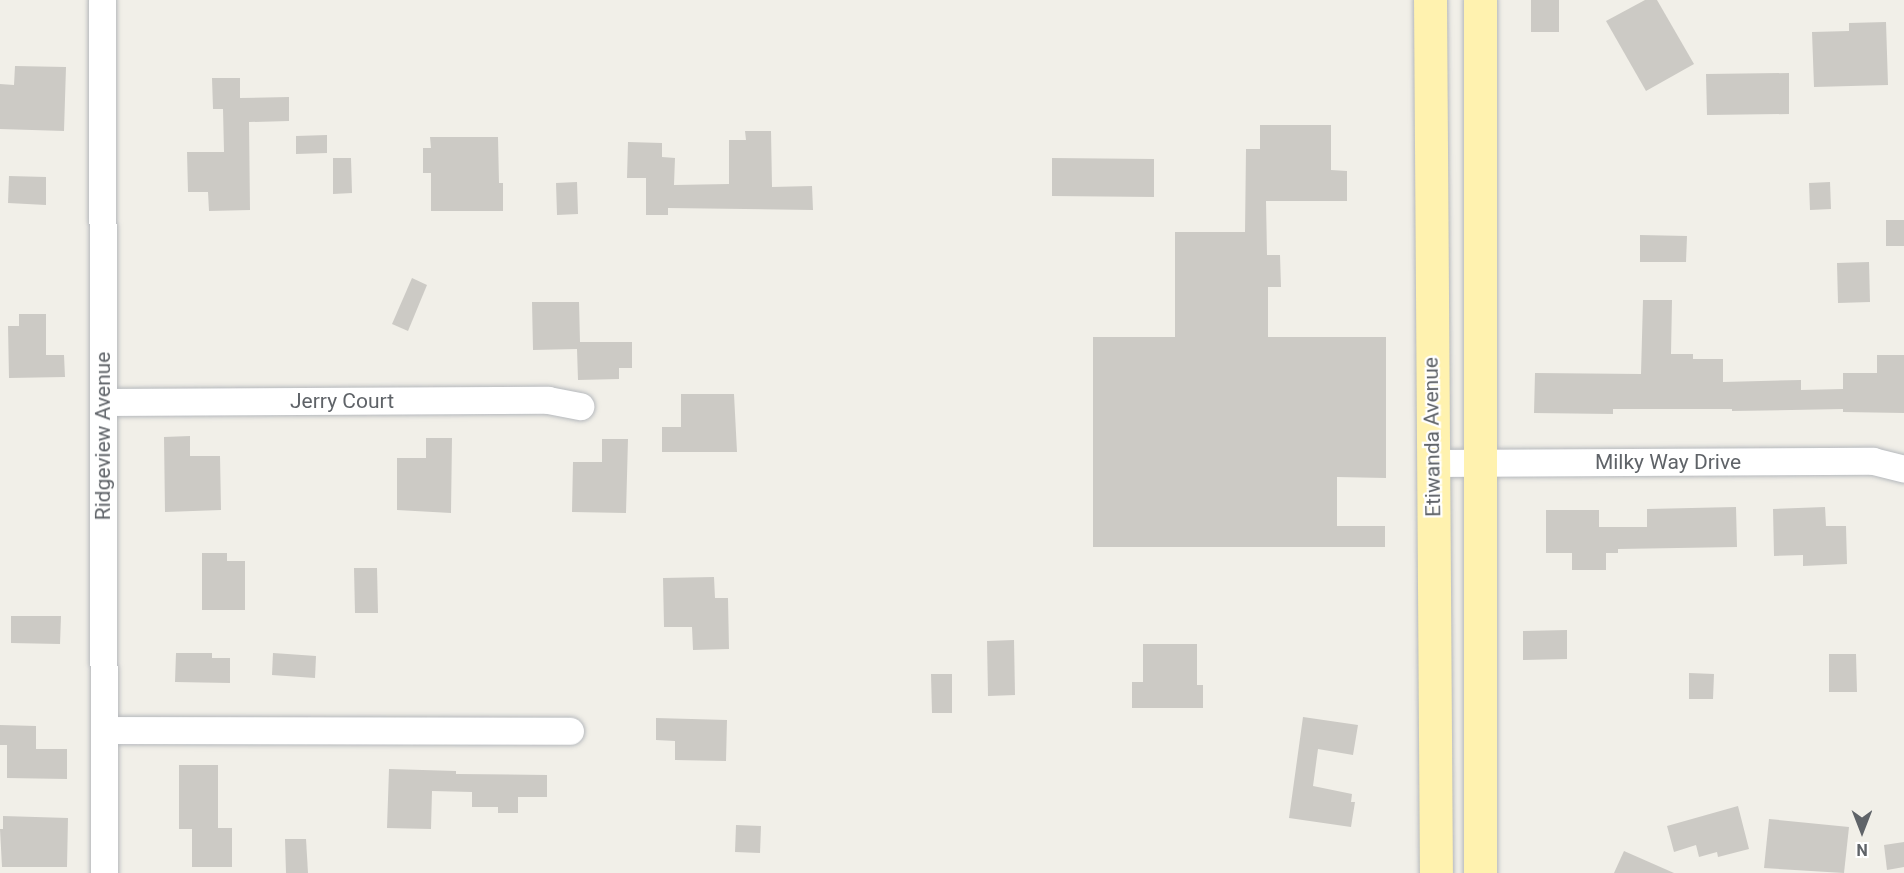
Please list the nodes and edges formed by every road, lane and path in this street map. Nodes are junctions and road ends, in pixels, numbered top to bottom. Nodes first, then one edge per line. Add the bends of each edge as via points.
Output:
1 (102, 0) edge
2 (1430, 0) edge
3 (1480, 0) edge
4 (103, 402) junction
5 (580, 406) dead end
6 (1480, 462) junction
7 (1432, 463) junction
8 (1904, 469) edge
9 (104, 730) junction
10 (570, 731) dead end
11 (104, 873) edge
12 (1436, 873) edge
13 (1480, 873) edge

1 - 4 street, Ridgeview Avenue
2 - 7 main road, Etiwanda Avenue
3 - 6 main road
4 - 5 street, Jerry Court via 548,400
4 - 9 street, Ridgeview Avenue
6 - 7 street, Milky Way Drive
6 - 8 street, Milky Way Drive via 1873,461
6 - 13 main road
7 - 12 main road, Etiwanda Avenue
9 - 10 street
9 - 11 street, Ridgeview Avenue

